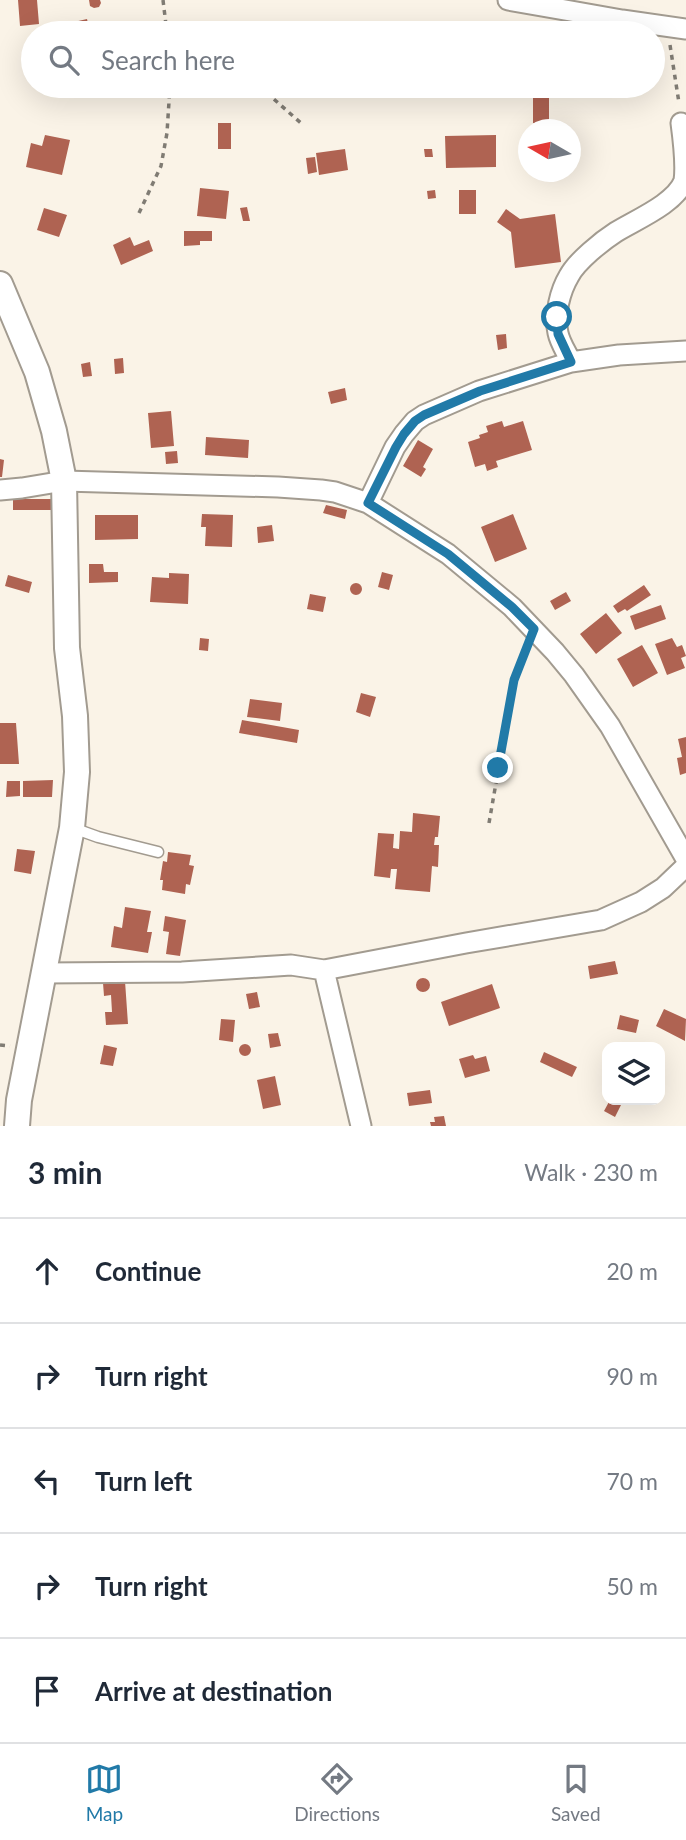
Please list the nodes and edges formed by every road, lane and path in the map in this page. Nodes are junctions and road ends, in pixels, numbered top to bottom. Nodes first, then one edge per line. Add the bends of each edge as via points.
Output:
1 (163, 0) edge
2 (508, 0) edge
3 (166, 21) edge
4 (635, 21) edge
5 (677, 28) edge
6 (169, 98) edge
7 (273, 98) edge
8 (681, 123) joint
9 (302, 124) dead end
10 (139, 214) dead end
11 (0, 284) edge
12 (686, 352) edge
13 (571, 362) junction
14 (64, 481) junction
15 (0, 490) edge
16 (368, 503) junction
17 (534, 629) junction
18 (489, 823) dead end
19 (72, 828) junction
20 (158, 852) dead end
21 (686, 859) edge
22 (686, 866) edge
23 (324, 970) junction
24 (43, 973) junction
25 (17, 1126) edge
26 (361, 1126) edge

1 - 3 path
2 - 4 street
5 - 8 path
6 - 10 path via 161,166
7 - 9 path
8 - 13 street via 686,173 681,187 651,213 614,233 570,275 561,295 557,326
11 - 14 street via 37,372
12 - 13 street
13 - 16 street via 480,391 415,421 400,440
14 - 15 street
14 - 16 street via 309,488
14 - 19 street via 77,772
16 - 17 street via 448,554
17 - 18 path via 514,680
17 - 21 street via 604,717
19 - 20 lane
19 - 24 street
22 - 23 street via 641,902 601,920
23 - 24 street via 291,965
23 - 26 street
24 - 25 street

